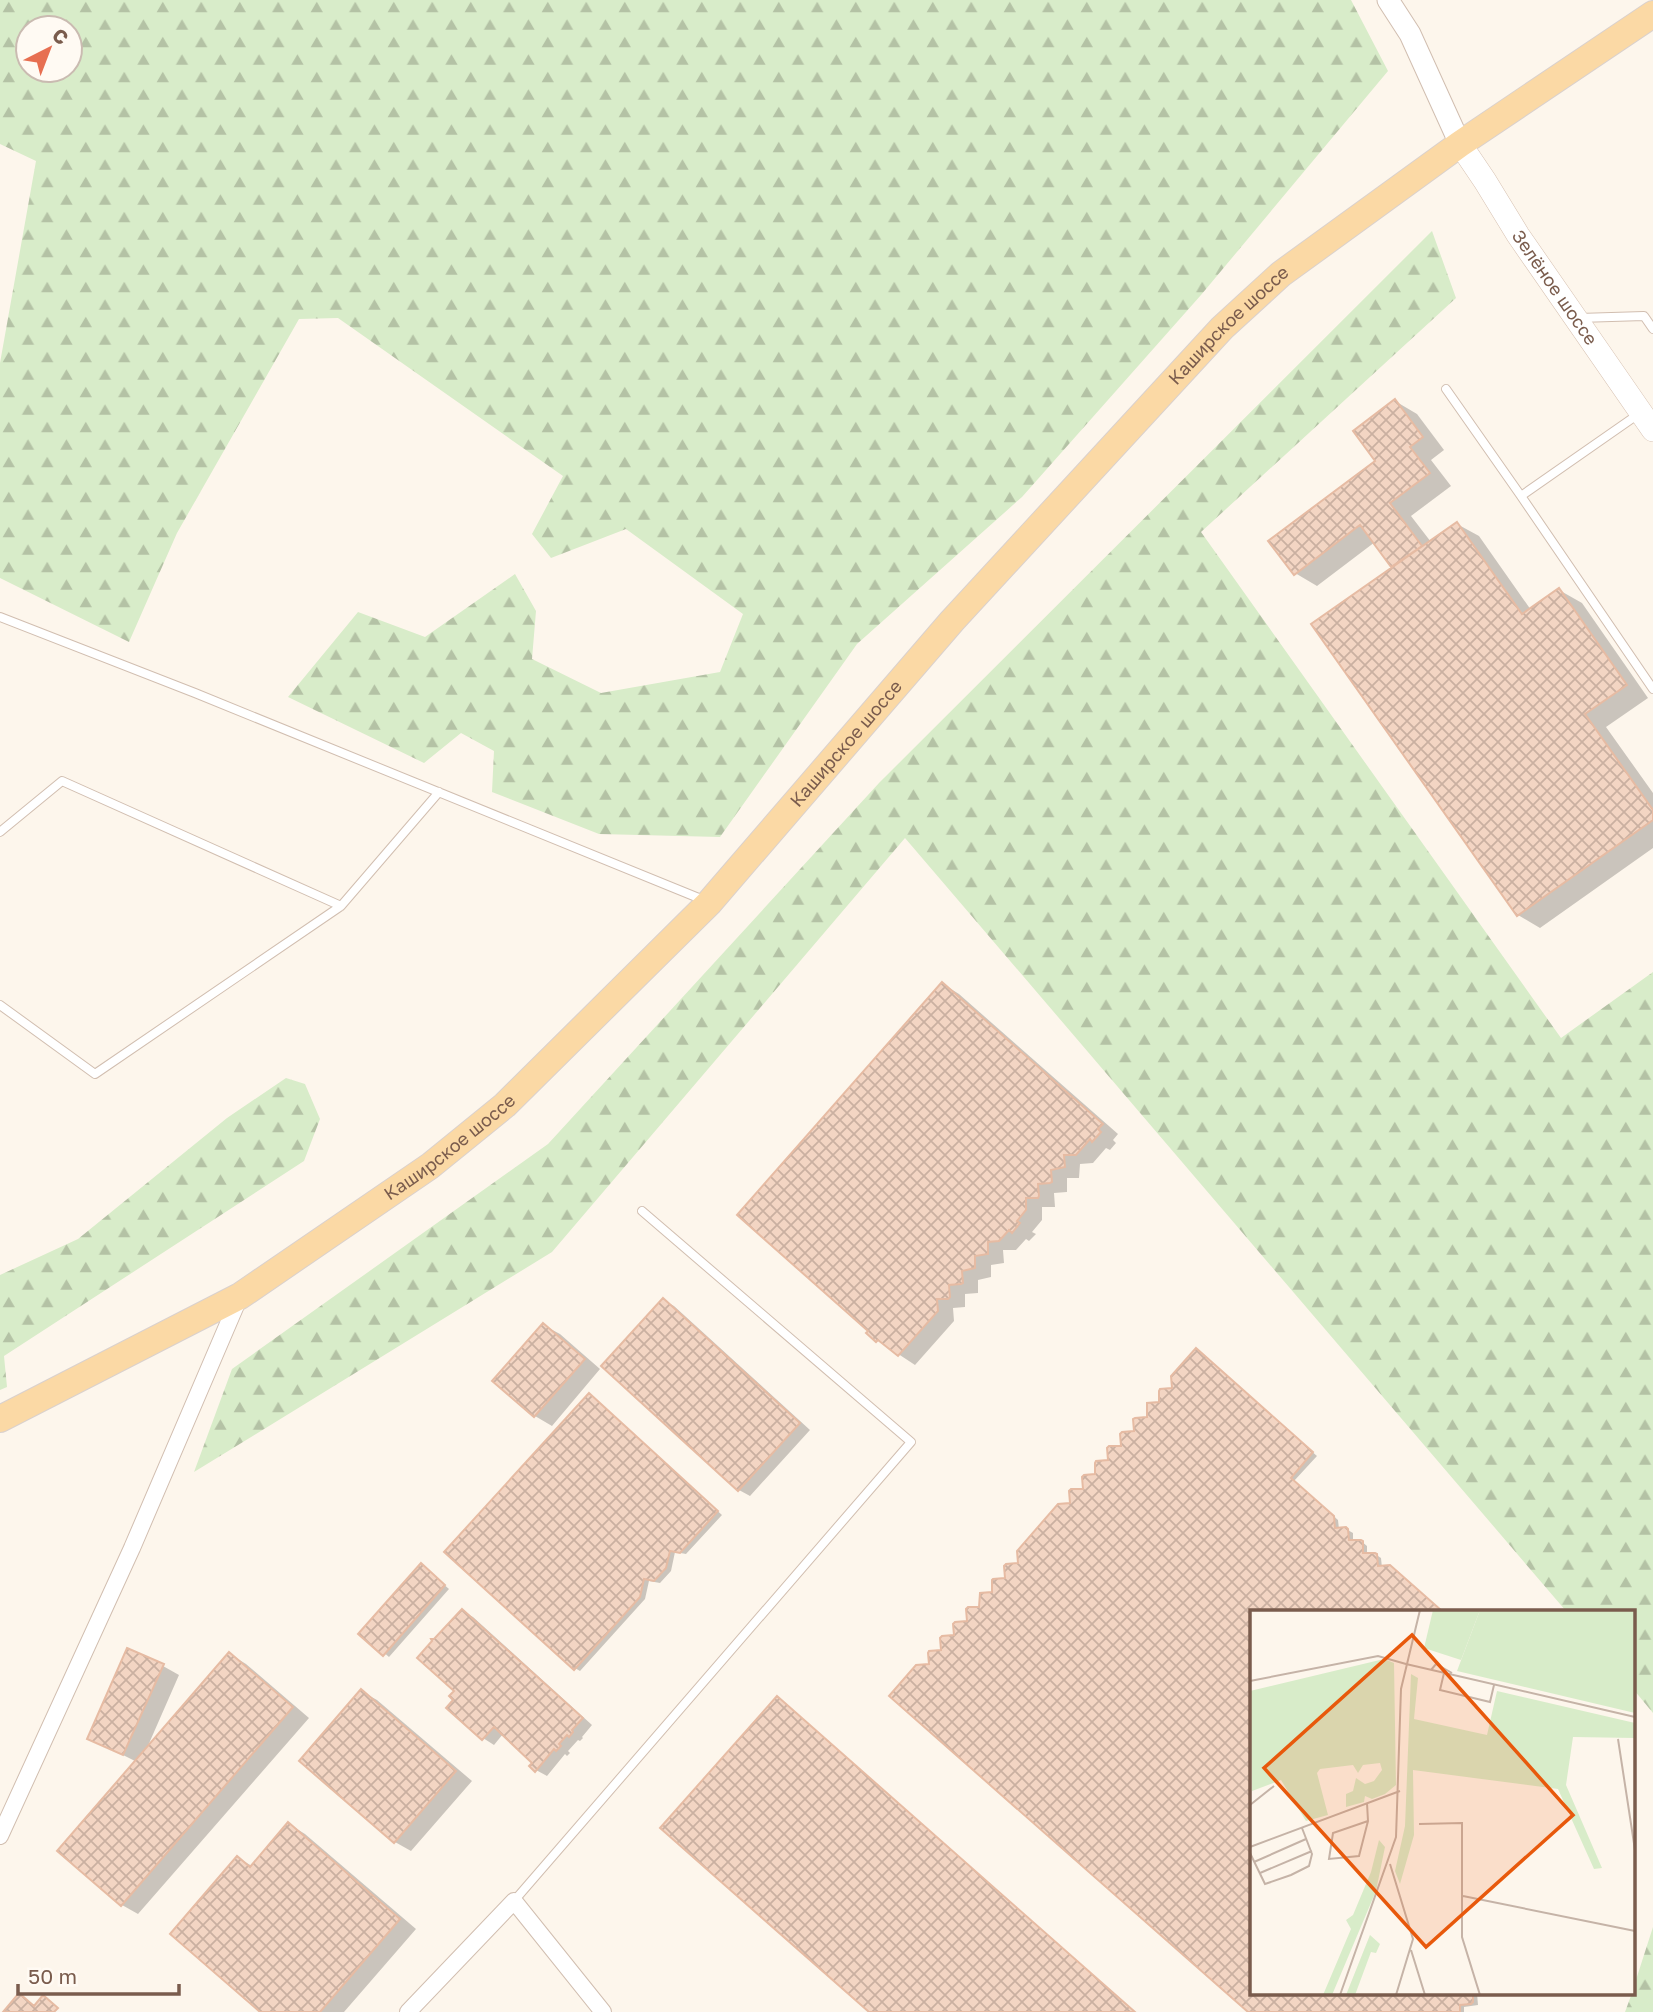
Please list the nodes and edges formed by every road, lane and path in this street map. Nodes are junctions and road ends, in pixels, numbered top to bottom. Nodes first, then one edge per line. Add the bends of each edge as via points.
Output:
1 (1388, 0) edge
2 (1653, 14) edge
3 (1460, 144) junction
4 (1576, 318) junction
5 (1653, 329) edge
6 (1446, 389) dead end
7 (1647, 421) edge
8 (1521, 496) junction
9 (0, 617) edge
10 (1653, 689) edge
11 (439, 792) junction
12 (0, 832) edge
13 (709, 903) junction
14 (341, 906) junction
15 (0, 1005) edge
16 (642, 1211) dead end
17 (240, 1296) junction
18 (0, 1419) edge
19 (0, 1836) edge
20 (514, 1901) junction
21 (408, 2012) edge
22 (603, 2012) edge

1 - 3 street via 1410,34
2 - 3 main road, Каширское шоссе
3 - 4 main road, Зелёное шоссе
3 - 13 main road, Каширское шоссе via 1281,274 1222,328 952,621
4 - 5 lane via 1644,316
4 - 7 main road, Зелёное шоссе
6 - 8 lane
7 - 8 lane
8 - 10 lane
9 - 11 lane
11 - 13 lane
11 - 14 lane
12 - 14 lane via 62,781
13 - 17 main road, Каширское шоссе via 505,1105 430,1166
14 - 15 lane via 95,1074
16 - 20 lane via 911,1442
17 - 18 main road, Каширское шоссе
17 - 19 street via 132,1548
20 - 21 street
20 - 22 street

